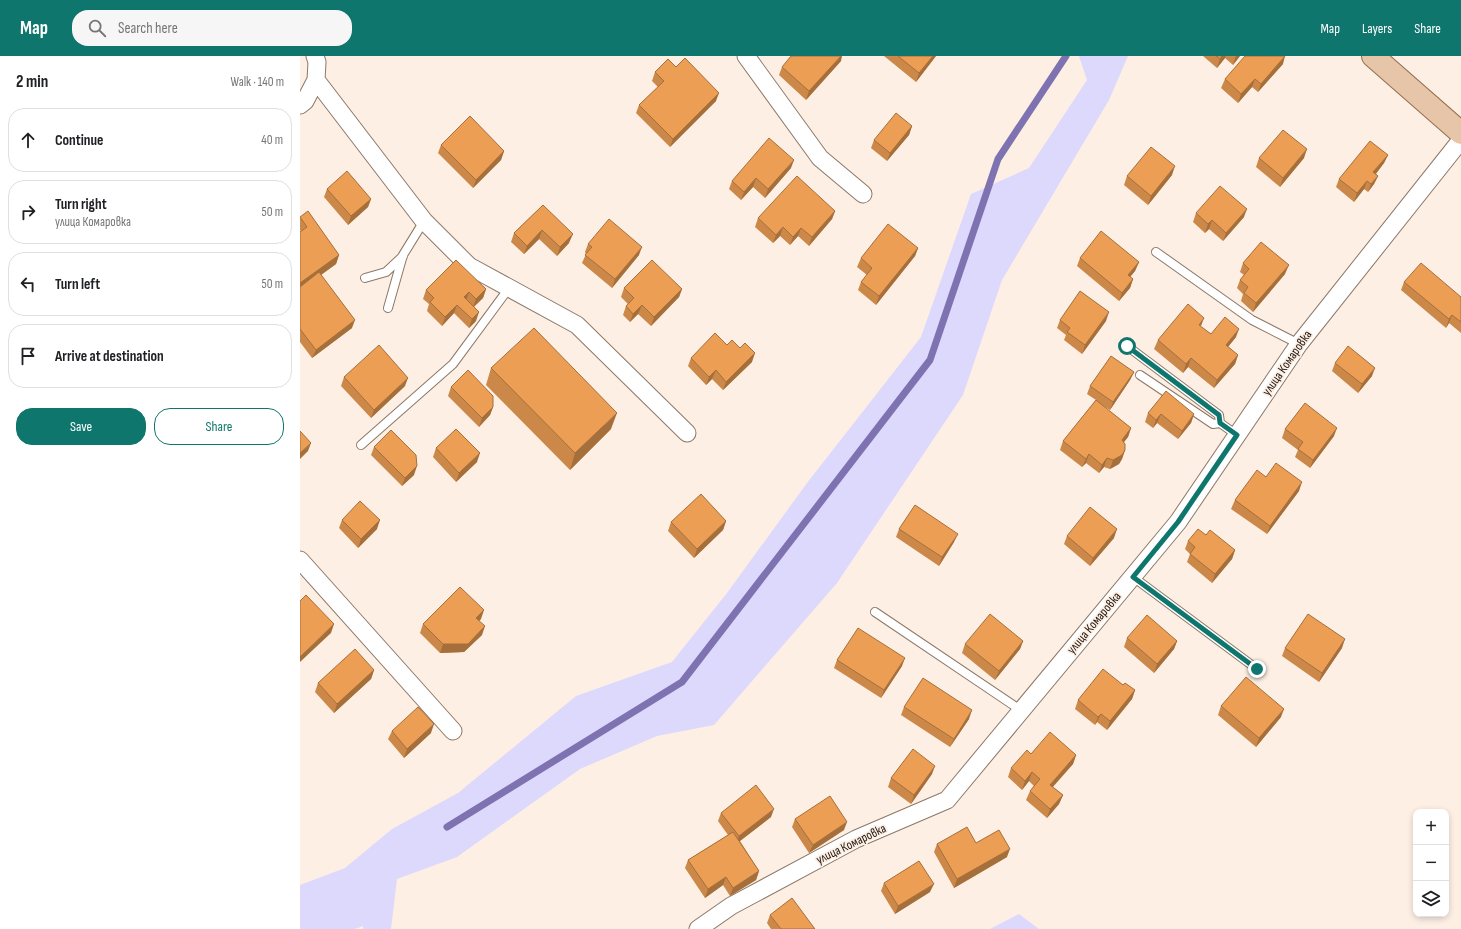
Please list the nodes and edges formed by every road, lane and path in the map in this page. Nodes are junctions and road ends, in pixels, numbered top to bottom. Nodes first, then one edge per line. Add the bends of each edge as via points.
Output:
1 (315, 56) edge
2 (746, 56) edge
3 (1373, 56) edge
4 (316, 80) junction
5 (300, 106) edge
6 (1461, 132) edge
7 (1461, 140) edge
8 (864, 194) dead end
9 (424, 221) junction
10 (1156, 252) dead end
11 (403, 255) junction
12 (365, 278) dead end
13 (509, 288) junction
14 (388, 308) dead end
15 (1299, 344) junction
16 (1127, 346) dead end
17 (1140, 375) dead end
18 (1220, 423) junction
19 (687, 433) dead end
20 (1237, 435) junction
21 (361, 445) dead end
22 (300, 560) edge
23 (1133, 577) junction
24 (875, 612) dead end
25 (1257, 669) dead end
26 (1022, 711) junction
27 (453, 731) dead end
28 (698, 929) edge

1 - 4 street
2 - 8 street via 820,158
3 - 6 main road
4 - 5 street
4 - 9 street
7 - 15 street, улица Комаровка
9 - 11 lane
9 - 13 street via 468,266
10 - 15 lane via 1252,320
11 - 12 lane via 386,272
11 - 14 lane
13 - 19 street via 577,325
13 - 21 lane via 453,364
15 - 20 street, улица Комаровка
16 - 18 lane via 1219,415
17 - 18 lane via 1213,424
18 - 20 lane
20 - 23 street, улица Комаровка via 1178,522
22 - 27 street
23 - 25 lane
23 - 26 street, улица Комаровка
24 - 26 lane
26 - 28 street, улица Комаровка via 947,800 856,839 731,906

